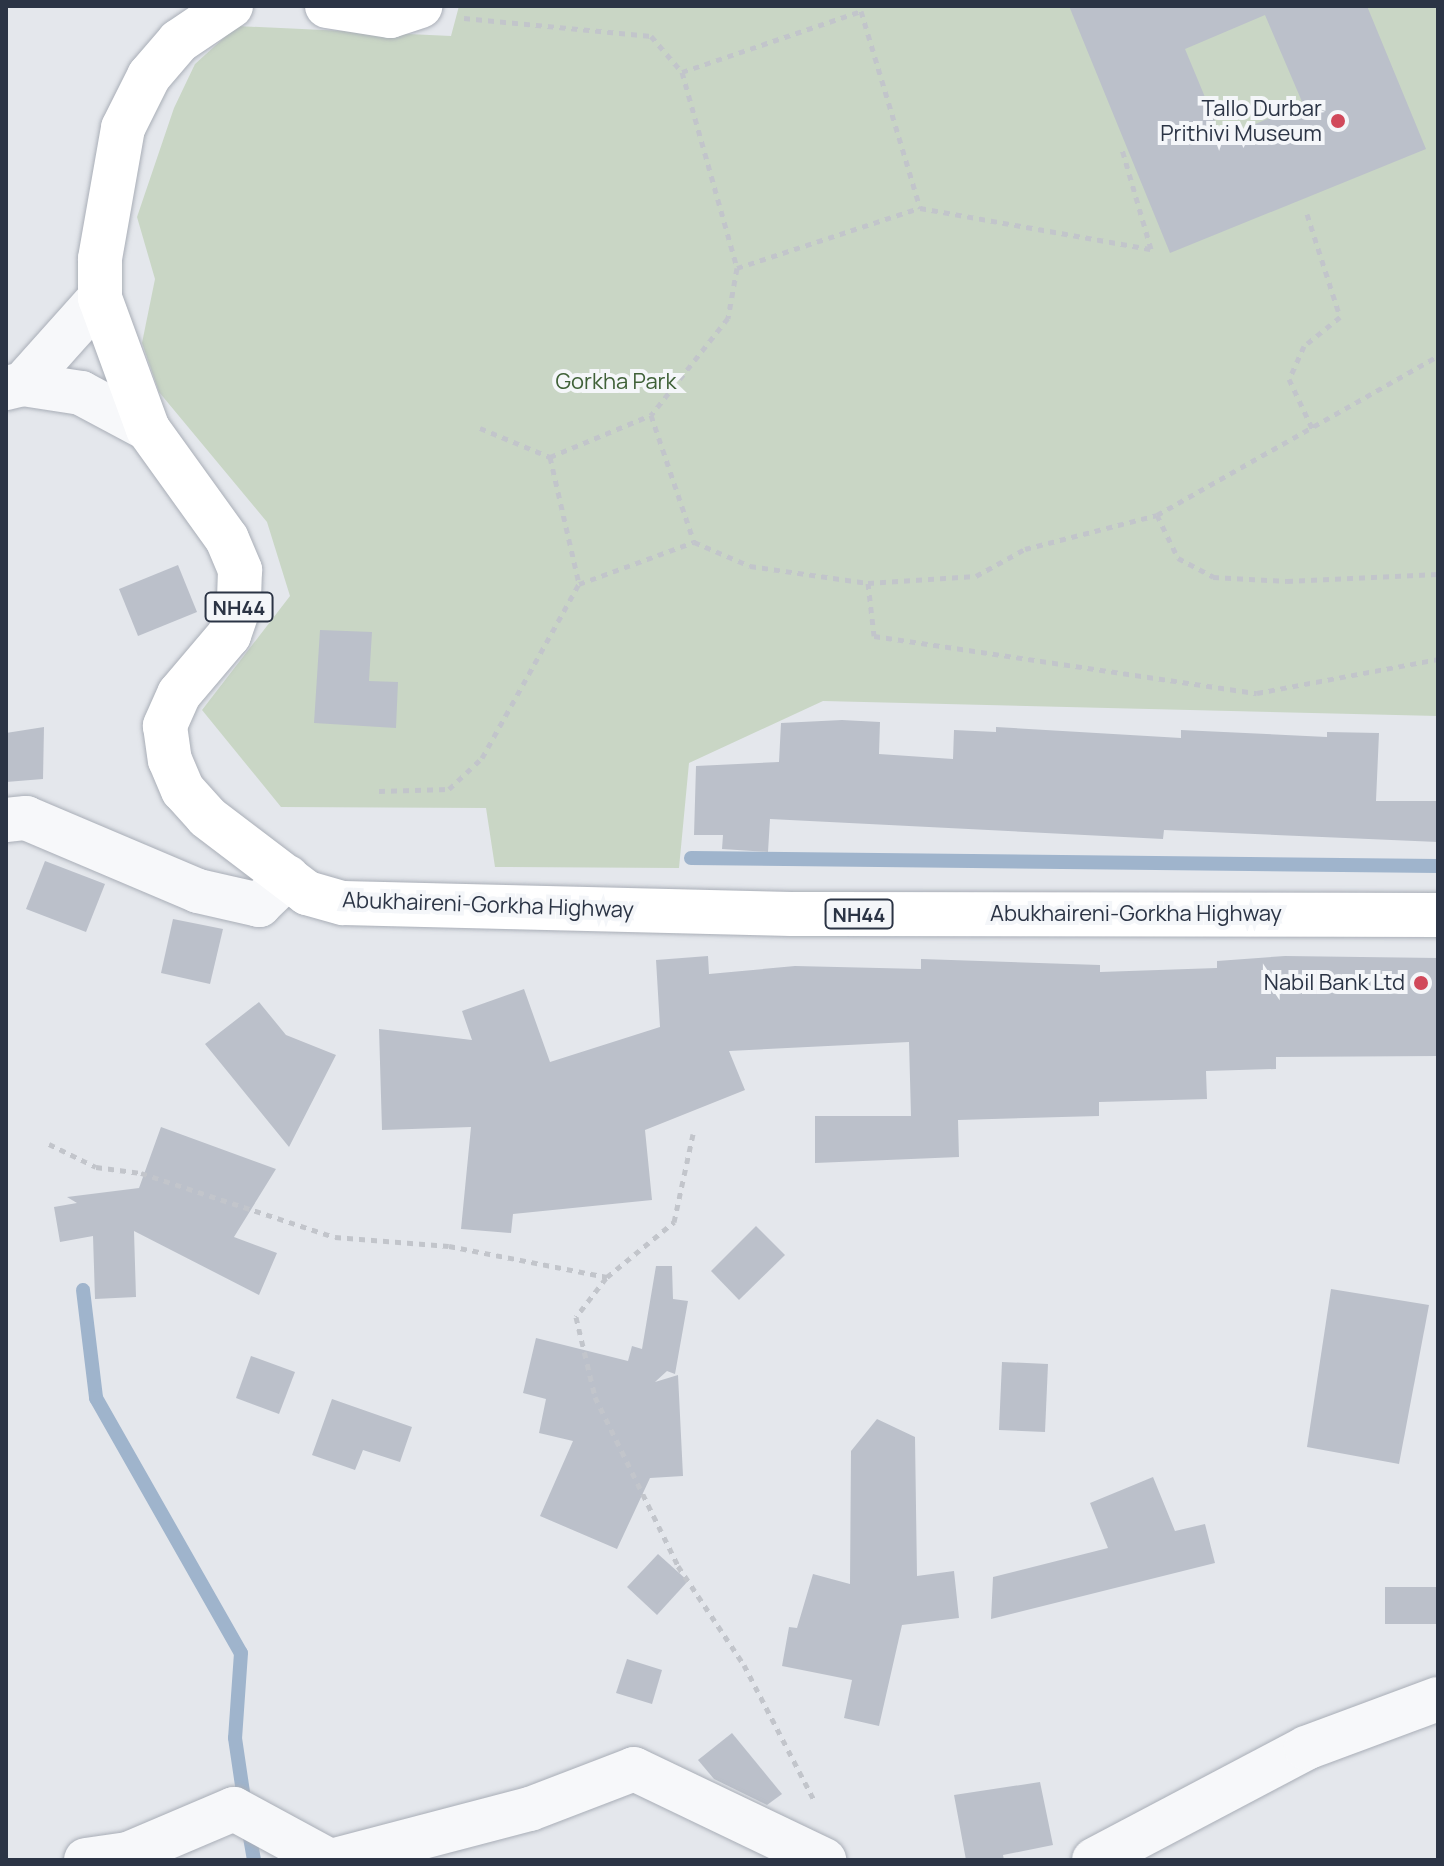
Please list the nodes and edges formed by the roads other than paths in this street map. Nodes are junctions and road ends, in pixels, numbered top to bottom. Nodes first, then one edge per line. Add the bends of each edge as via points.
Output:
1 (231, 6) edge
2 (327, 6) edge
3 (416, 9) edge
4 (100, 298) junction
5 (14, 386) edge
6 (148, 429) junction
7 (6, 820) edge
8 (288, 877) junction
9 (1438, 915) edge
10 (1438, 1699) edge
11 (86, 1860) edge
12 (328, 1860) edge
13 (335, 1860) edge
14 (824, 1860) edge
15 (1094, 1860) edge

1 - 4 main road, Abukhaireni-Gorkha Highway / NH44 via 179,41 149,76 123,128 100,259
2 - 3 main road via 390,16
4 - 5 street
4 - 6 main road, Abukhaireni-Gorkha Highway / NH44
5 - 6 street via 81,393
6 - 8 main road, Abukhaireni-Gorkha Highway / NH44 via 227,539 240,570 239,606 229,635 179,694 165,726 170,760 183,790 207,817
7 - 8 street via 26,818 198,891 259,905
8 - 9 main road, Abukhaireni-Gorkha Highway / NH44 via 307,893 343,903 791,914
10 - 15 street via 1306,1748
11 - 12 street via 128,1854 234,1809
13 - 14 street via 530,1809 634,1769

